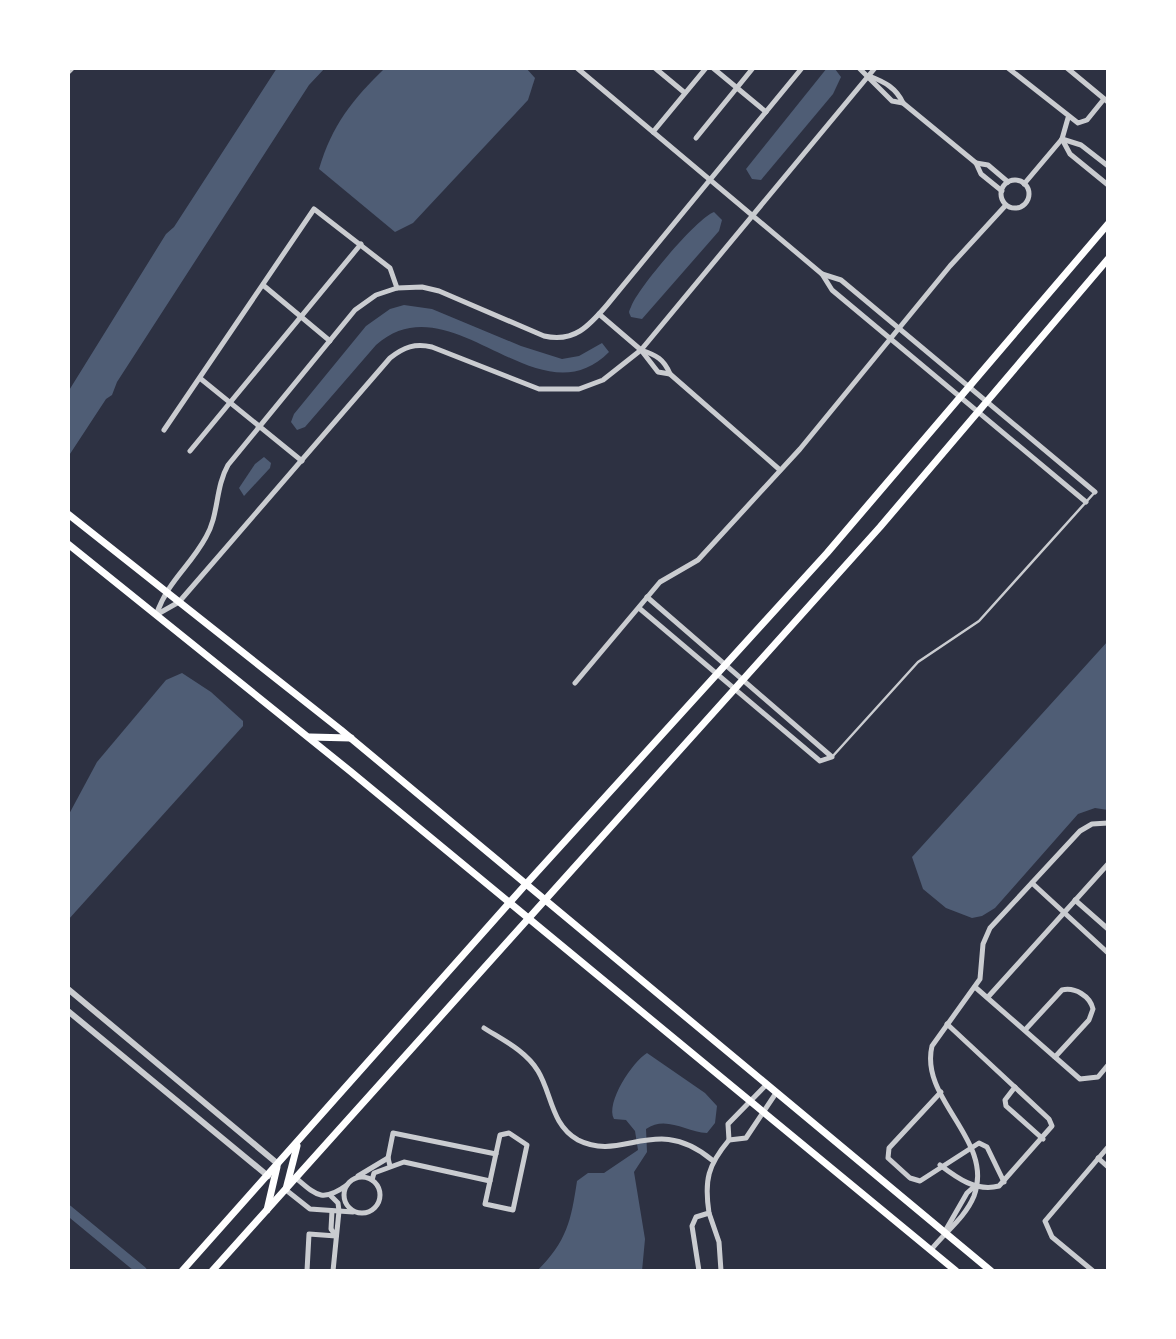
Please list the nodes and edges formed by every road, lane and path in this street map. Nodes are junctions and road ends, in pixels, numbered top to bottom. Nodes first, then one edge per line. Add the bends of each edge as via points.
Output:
1 (74, 68) edge
2 (577, 68) edge
3 (655, 68) edge
4 (706, 68) edge
5 (713, 68) edge
6 (753, 68) edge
7 (802, 68) edge
8 (859, 68) edge
9 (875, 68) edge
10 (1008, 68) edge
11 (1067, 68) edge
12 (68, 74) edge
13 (869, 76) junction
14 (737, 88) junction
15 (685, 93) junction
16 (1106, 100) edge
17 (903, 103) junction
18 (766, 112) junction
19 (1068, 118) junction
20 (653, 132) junction
21 (696, 138) dead end
22 (1062, 139) junction
23 (976, 163) junction
24 (1108, 166) edge
25 (710, 179) junction
26 (1008, 182) junction
27 (1024, 184) junction
28 (1108, 185) edge
29 (1002, 191) junction
30 (1006, 205) junction
31 (754, 216) junction
32 (1108, 224) edge
33 (360, 244) junction
34 (1108, 259) edge
35 (822, 274) junction
36 (263, 285) junction
37 (397, 288) junction
38 (599, 314) junction
39 (301, 317) junction
40 (900, 329) junction
41 (891, 339) junction
42 (330, 341) junction
43 (641, 350) junction
44 (670, 374) junction
45 (201, 379) junction
46 (968, 386) junction
47 (959, 396) junction
48 (230, 402) junction
49 (989, 402) junction
50 (980, 412) junction
51 (260, 426) junction
52 (164, 430) dead end
53 (1037, 441) junction
54 (190, 451) dead end
55 (1027, 452) junction
56 (302, 461) junction
57 (780, 470) junction
58 (1095, 492) joint
59 (1086, 502) junction
60 (68, 514) edge
61 (68, 544) edge
62 (165, 591) junction
63 (647, 597) junction
64 (179, 602) junction
65 (639, 608) junction
66 (156, 615) junction
67 (726, 666) junction
68 (717, 676) junction
69 (744, 680) junction
70 (575, 683) dead end
71 (736, 689) junction
72 (309, 737) junction
73 (351, 738) junction
74 (832, 757) junction
75 (1108, 823) edge
76 (1108, 864) edge
77 (527, 883) junction
78 (1032, 883) junction
79 (547, 900) junction
80 (1075, 901) junction
81 (510, 902) junction
82 (1064, 913) junction
83 (529, 919) junction
84 (1108, 929) edge
85 (1108, 953) edge
86 (975, 986) junction
87 (68, 989) edge
88 (988, 997) junction
89 (68, 1011) edge
90 (947, 1024) junction
91 (484, 1028) dead end
92 (1025, 1030) junction
93 (1055, 1057) junction
94 (1108, 1065) edge
95 (766, 1085) junction
96 (1015, 1087) junction
97 (941, 1092) junction
98 (776, 1093) junction
99 (749, 1101) junction
100 (764, 1114) junction
101 (1043, 1139) junction
102 (729, 1140) junction
103 (298, 1142) junction
104 (971, 1147) junction
105 (1108, 1147) edge
106 (496, 1154) junction
107 (388, 1158) junction
108 (1098, 1158) junction
109 (712, 1160) junction
110 (278, 1164) junction
111 (940, 1165) junction
112 (390, 1166) junction
113 (1108, 1167) edge
114 (268, 1176) junction
115 (296, 1178) junction
116 (355, 1178) junction
117 (372, 1180) junction
118 (490, 1181) junction
119 (1004, 1182) junction
120 (346, 1185) junction
121 (976, 1185) junction
122 (286, 1190) junction
123 (330, 1195) junction
124 (267, 1210) junction
125 (336, 1211) junction
126 (356, 1212) junction
127 (709, 1213) junction
128 (944, 1233) junction
129 (336, 1236) junction
130 (931, 1250) junction
131 (182, 1271) edge
132 (212, 1271) edge
133 (307, 1271) edge
134 (333, 1271) edge
135 (699, 1271) edge
136 (721, 1271) edge
137 (956, 1271) edge
138 (991, 1271) edge
139 (1093, 1271) edge

1 - 12 lane
2 - 20 street
3 - 15 street
4 - 15 street
5 - 14 street
6 - 14 street
7 - 18 street
8 - 13 street
9 - 13 street
10 - 19 street
11 - 16 street
13 - 17 street via 892,101
13 - 17 street via 885,82
13 - 31 street
14 - 18 street
14 - 21 street
15 - 20 street
16 - 19 street via 1087,120 1078,123
17 - 23 street
18 - 25 street
19 - 22 street
20 - 25 street
22 - 24 street via 1081,145
22 - 27 street
22 - 28 street via 1070,154
23 - 26 street via 988,165
23 - 29 street via 981,174
25 - 31 street
25 - 38 street
26 - 27 street
26 - 29 street
27 - 30 street via 1026,203 1014,208
29 - 30 street
30 - 40 street
31 - 35 street
31 - 43 street
32 - 46 main road
33 - 36 street via 314,209
33 - 37 street via 390,268
33 - 39 street
34 - 49 main road
35 - 40 street via 842,280
35 - 41 street via 832,290
36 - 39 street
36 - 45 street
37 - 38 street via 439,291 552,338 575,335
37 - 42 street via 376,295 355,310
38 - 43 street
39 - 42 street
39 - 48 street
40 - 41 street
40 - 46 street
41 - 47 street
41 - 57 street
42 - 51 street
43 - 44 street via 658,372
43 - 44 street via 666,363
43 - 56 street via 603,380 559,391 528,386 432,347 408,347 390,358
44 - 57 street
45 - 48 street
45 - 52 street
46 - 47 main road
46 - 49 street
47 - 50 street
47 - 67 main road
48 - 51 street
48 - 54 street
49 - 50 main road
49 - 53 street
50 - 55 street
50 - 69 main road
51 - 56 street
51 - 62 street via 221,477 207,536
53 - 55 street
53 - 58 street
55 - 59 street
56 - 64 street
57 - 63 street via 698,560 667,576
58 - 59 lane
59 - 74 lane via 979,621 918,663
60 - 62 main road
61 - 66 main road
62 - 64 main road
62 - 66 street
63 - 65 street
63 - 67 street
64 - 66 street
64 - 73 main road
65 - 68 street
65 - 70 street
66 - 72 main road
67 - 68 main road
67 - 69 street
68 - 71 street
68 - 77 main road
69 - 71 main road
69 - 74 street
71 - 74 street via 820,761
71 - 79 main road
72 - 73 main road
72 - 81 main road
73 - 77 main road
75 - 78 street via 1080,831
76 - 80 street
77 - 79 main road
77 - 81 main road
78 - 82 street
78 - 86 street via 990,929
79 - 83 main road
79 - 95 main road
80 - 82 street
80 - 84 street
81 - 83 main road
81 - 103 main road
82 - 85 street
82 - 88 street
83 - 99 main road
83 - 115 main road
86 - 88 street
86 - 90 street
87 - 110 street
88 - 92 street
89 - 114 street
90 - 96 street
90 - 97 street via 935,1040 930,1059
91 - 109 street via 532,1063 553,1111 579,1140 598,1144 676,1140
92 - 93 street
92 - 93 street via 1062,990 1071,989 1090,1000 1093,1009 1088,1020
93 - 94 street via 1086,1080 1098,1077
95 - 98 main road
95 - 99 street
96 - 101 street via 1051,1122
96 - 101 street via 1006,1106
97 - 104 street
97 - 111 street via 887,1155 915,1181
98 - 100 street
98 - 128 main road
99 - 100 main road
99 - 102 street via 728,1124
100 - 102 street via 746,1138
100 - 130 main road
101 - 119 street
102 - 109 street
103 - 110 main road
103 - 122 main road
104 - 111 street
104 - 119 street via 987,1146
104 - 121 street via 979,1170
105 - 108 street
106 - 107 street via 393,1133
106 - 118 street
106 - 118 street via 500,1135 509,1133 527,1145 513,1210 485,1204
107 - 112 street
107 - 116 street
108 - 113 street
108 - 139 street via 1047,1215 1045,1227
109 - 127 street via 707,1183
110 - 114 main road
110 - 124 main road
111 - 121 street via 964,1183
112 - 117 street via 374,1173
112 - 118 street via 404,1162
114 - 131 main road
115 - 122 main road
115 - 123 street via 314,1194
116 - 117 street
116 - 120 street
117 - 126 street via 380,1189 377,1206 367,1213
119 - 121 street via 993,1188
120 - 123 street
120 - 126 street via 345,1200
121 - 128 street
122 - 124 main road
122 - 125 street via 305,1206
123 - 125 street via 338,1203
124 - 132 main road
125 - 126 street
125 - 129 street via 331,1229
127 - 135 street via 696,1217 692,1226
127 - 136 street via 719,1242
128 - 130 street
128 - 138 main road
129 - 133 street via 309,1234
129 - 134 street
130 - 137 main road

